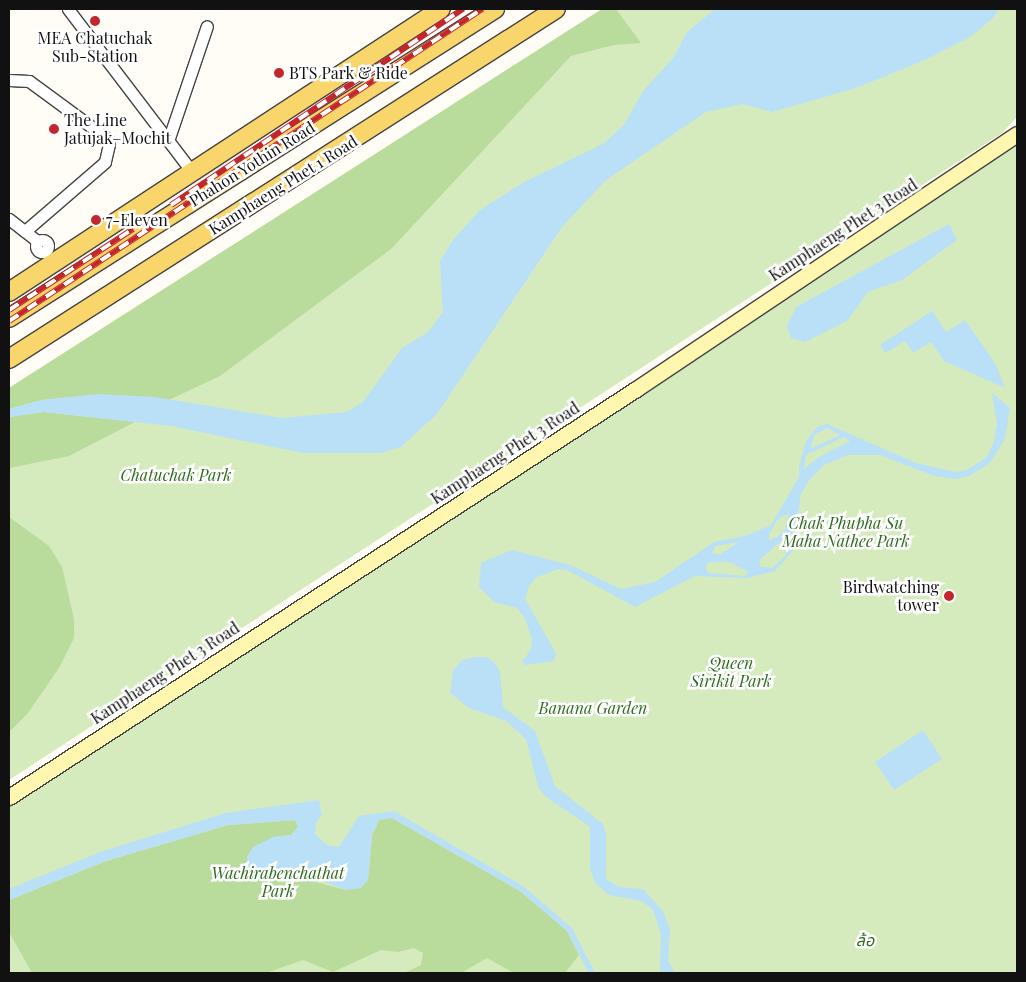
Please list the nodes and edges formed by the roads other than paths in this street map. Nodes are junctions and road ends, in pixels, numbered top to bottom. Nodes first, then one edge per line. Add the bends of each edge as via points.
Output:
1 (68, 9) edge
2 (441, 9) edge
3 (495, 9) edge
4 (556, 9) edge
5 (207, 26) dead end
6 (9, 80) edge
7 (1017, 134) edge
8 (168, 141) junction
9 (192, 172) junction
10 (9, 220) edge
11 (25, 231) junction
12 (46, 252) junction
13 (9, 292) edge
14 (9, 318) edge
15 (9, 358) edge
16 (9, 797) edge

1 - 8 street
2 - 9 main road, Phahon Yothin Road
3 - 14 main road, Phahon Yothin Road
4 - 15 main road, Kamphaeng Phet 1 Road
5 - 8 street
6 - 11 street via 28,81 108,139 110,148 105,162
7 - 16 street, Kamphaeng Phet 3 Road via 636,389
8 - 9 street
9 - 12 main road, Phahon Yothin Road
10 - 11 street
11 - 12 street
12 - 13 main road, Phahon Yothin Road

